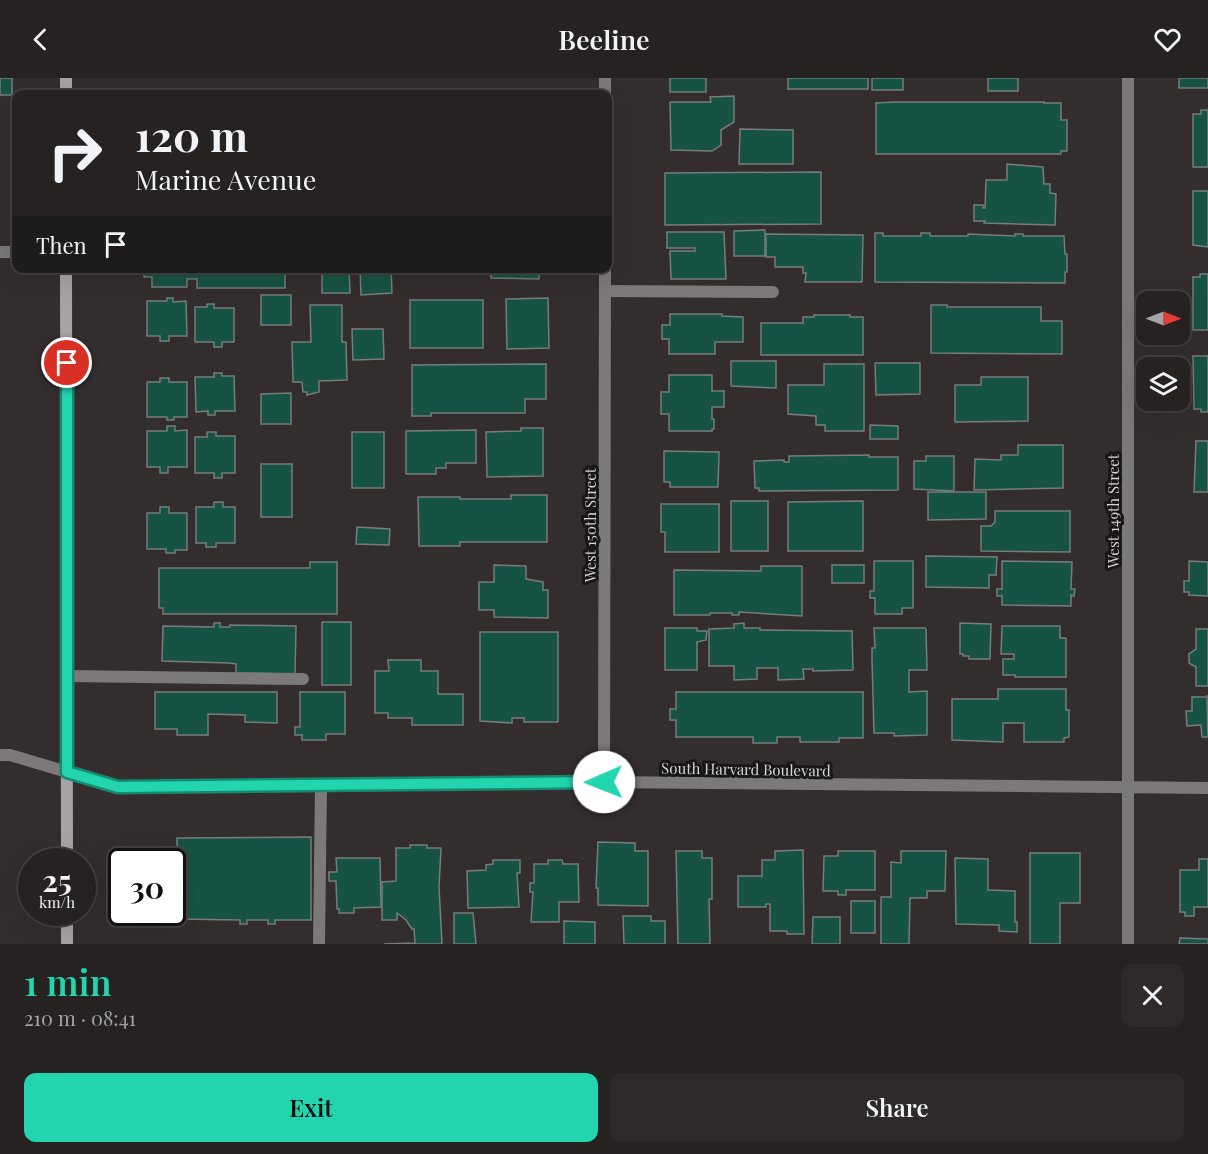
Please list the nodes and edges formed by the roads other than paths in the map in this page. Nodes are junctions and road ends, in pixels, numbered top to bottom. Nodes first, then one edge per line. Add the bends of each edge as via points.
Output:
1 (1128, 78) edge
2 (66, 273) edge
3 (605, 273) edge
4 (605, 291) junction
5 (773, 292) dead end
6 (67, 676) junction
7 (303, 679) dead end
8 (0, 755) edge
9 (67, 772) junction
10 (604, 782) junction
11 (321, 785) junction
12 (1128, 788) junction
13 (1208, 788) edge
14 (67, 848) edge
15 (67, 926) edge
16 (67, 944) edge
17 (319, 944) edge
18 (1128, 944) edge

1 - 12 street, West 149th Street
2 - 6 main road
3 - 4 street, West 150th Street
4 - 5 street
4 - 10 street, West 150th Street
6 - 7 street
6 - 9 main road
8 - 9 street, South Harvard Boulevard
9 - 11 street, South Harvard Boulevard via 118,787
9 - 14 main road
10 - 11 street, South Harvard Boulevard
10 - 12 street, South Harvard Boulevard
11 - 17 street
12 - 13 street, South Harvard Boulevard
12 - 18 street, West 149th Street
15 - 16 main road

